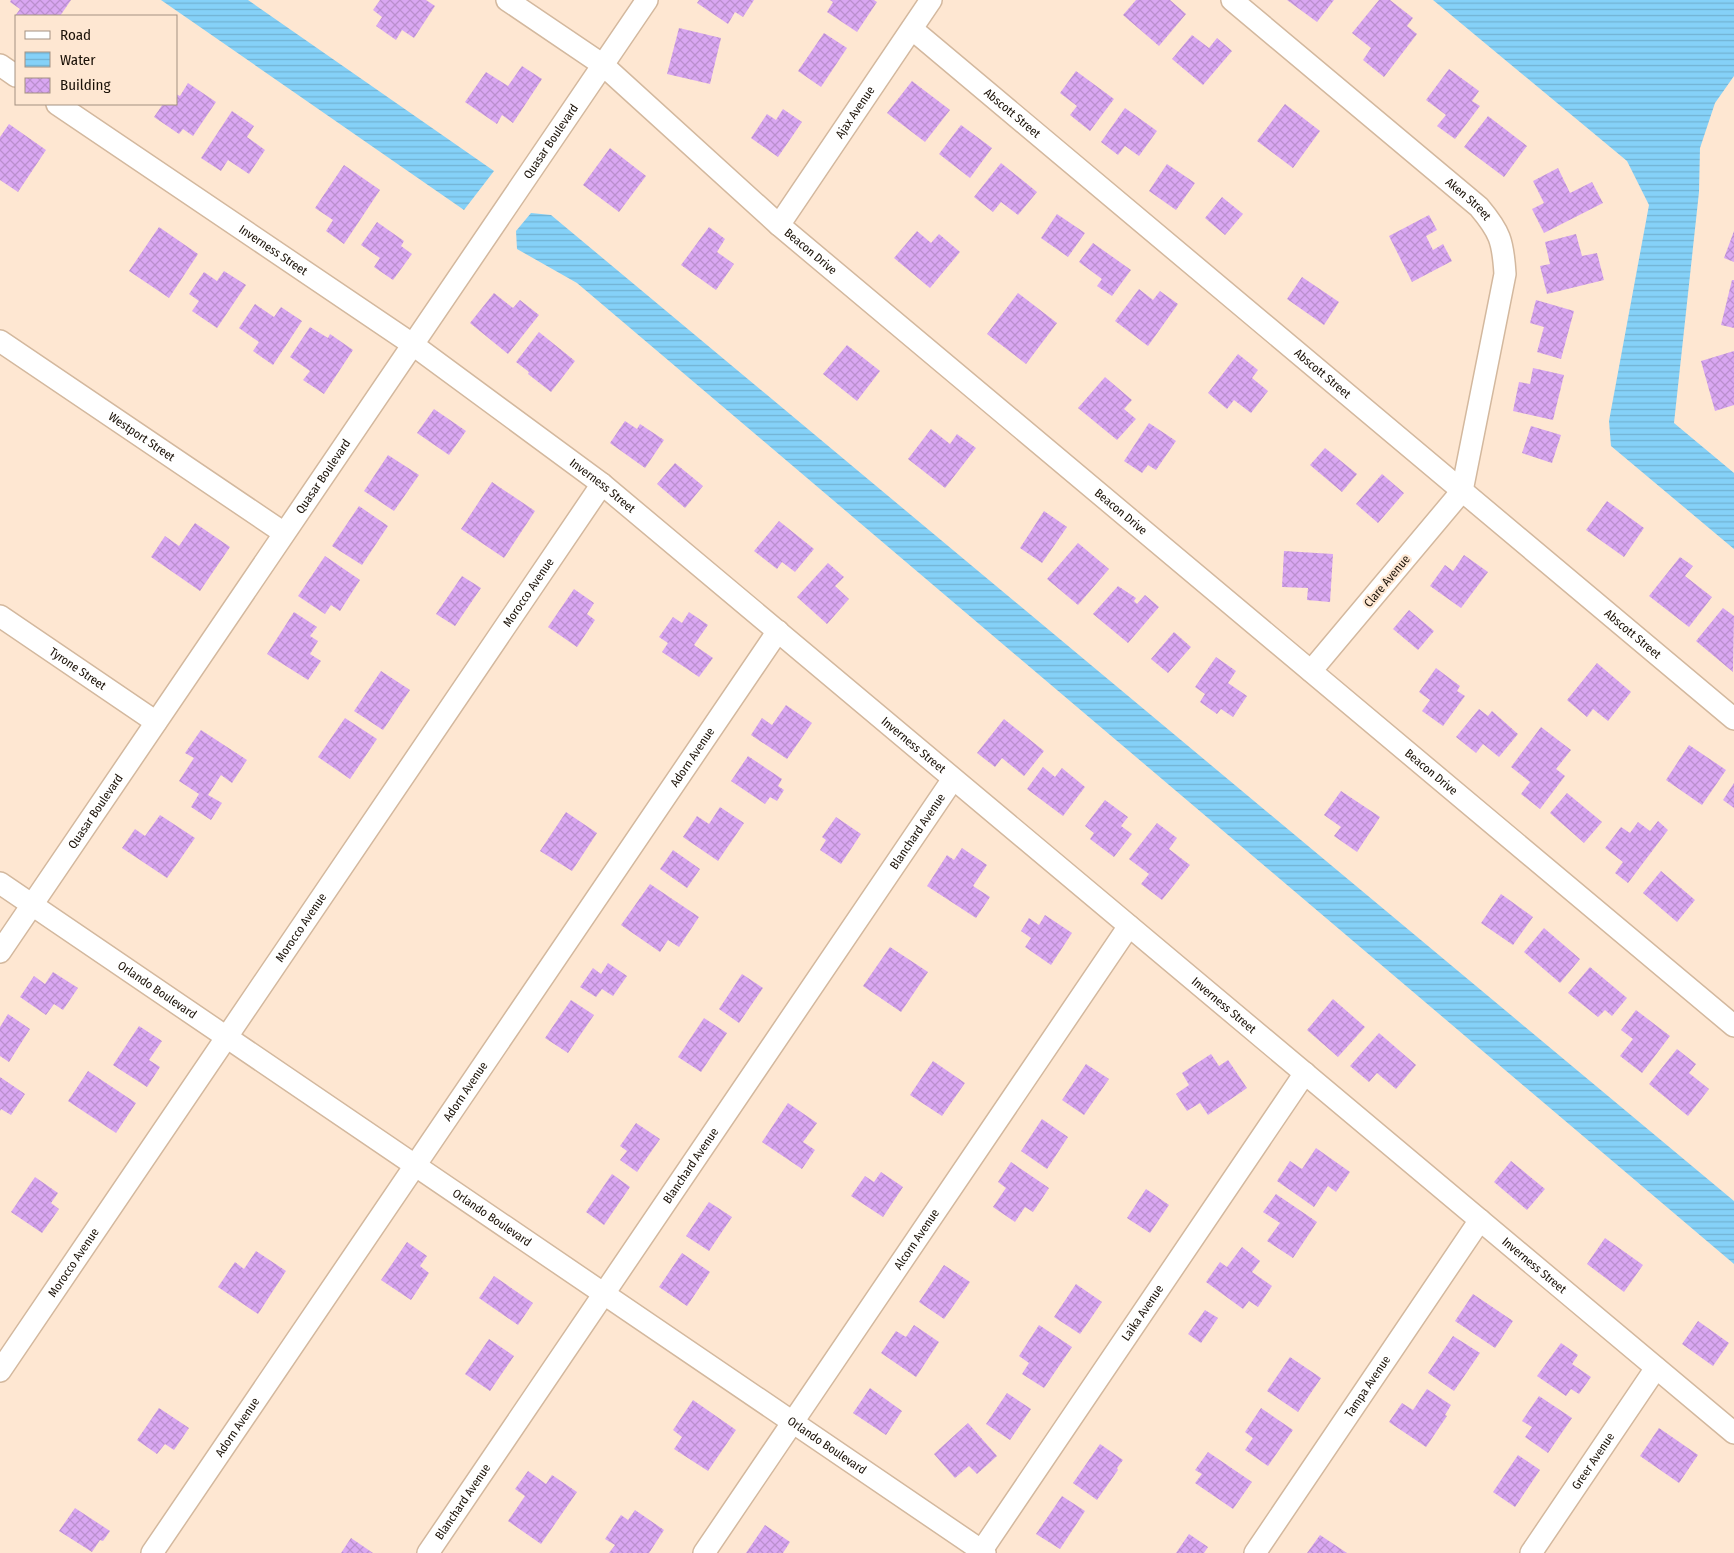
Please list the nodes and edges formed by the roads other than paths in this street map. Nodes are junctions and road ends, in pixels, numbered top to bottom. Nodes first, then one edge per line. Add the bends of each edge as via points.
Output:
1 (507, 0) edge
2 (647, 0) edge
3 (931, 0) edge
4 (1232, 0) edge
5 (912, 29) junction
6 (0, 65) edge
7 (602, 65) junction
8 (15, 75) edge
9 (59, 105) edge
10 (779, 225) junction
11 (0, 341) edge
12 (412, 344) junction
13 (602, 484) junction
14 (1462, 491) junction
15 (284, 533) junction
16 (0, 616) edge
17 (778, 632) junction
18 (1311, 672) junction
19 (1734, 719) edge
20 (156, 722) junction
21 (953, 779) junction
22 (0, 883) edge
23 (32, 904) junction
24 (1129, 926) junction
25 (0, 952) edge
26 (1734, 1026) edge
27 (227, 1037) junction
28 (1304, 1073) junction
29 (416, 1166) junction
30 (1480, 1220) junction
31 (604, 1294) junction
32 (1656, 1368) junction
33 (0, 1371) edge
34 (793, 1422) junction
35 (1734, 1433) edge
36 (982, 1552) edge
37 (152, 1553) edge
38 (428, 1553) edge
39 (704, 1553) edge
40 (1255, 1553) edge
41 (1530, 1553) edge

1 - 7 street, Beacon Drive
2 - 7 street, Quasar Boulevard
3 - 5 street, Ajax Avenue
4 - 14 street, Aken Street via 1479,207 1494,224 1504,248 1506,274
5 - 10 street, Ajax Avenue
5 - 14 street, Abscott Street
6 - 8 street
7 - 10 street, Beacon Drive
7 - 12 street, Quasar Boulevard
9 - 12 street, Inverness Street
10 - 18 street, Beacon Drive
11 - 15 street, Westport Street
12 - 13 street, Inverness Street
12 - 15 street, Quasar Boulevard
13 - 17 street, Inverness Street
13 - 27 street, Morocco Avenue
14 - 18 street, Clare Avenue
14 - 19 street, Abscott Street
15 - 20 street, Quasar Boulevard
16 - 20 street, Tyrone Street
17 - 21 street, Inverness Street
17 - 29 street, Adorn Avenue
18 - 26 street, Beacon Drive
20 - 23 street, Quasar Boulevard
21 - 24 street, Inverness Street
21 - 31 street, Blanchard Avenue
22 - 23 street, Orlando Boulevard
23 - 25 street, Quasar Boulevard
23 - 27 street, Orlando Boulevard
24 - 28 street, Inverness Street
24 - 34 street, Alcorn Avenue
27 - 29 street, Orlando Boulevard
27 - 33 street, Morocco Avenue
28 - 30 street, Inverness Street
28 - 36 street, Laika Avenue
29 - 31 street, Orlando Boulevard
29 - 37 street, Adorn Avenue
30 - 32 street, Inverness Street
30 - 40 street, Tampa Avenue
31 - 34 street, Orlando Boulevard
31 - 38 street, Blanchard Avenue
32 - 35 street, Inverness Street
32 - 41 street, Greer Avenue
34 - 36 street, Orlando Boulevard
34 - 39 street, Alcorn Avenue

